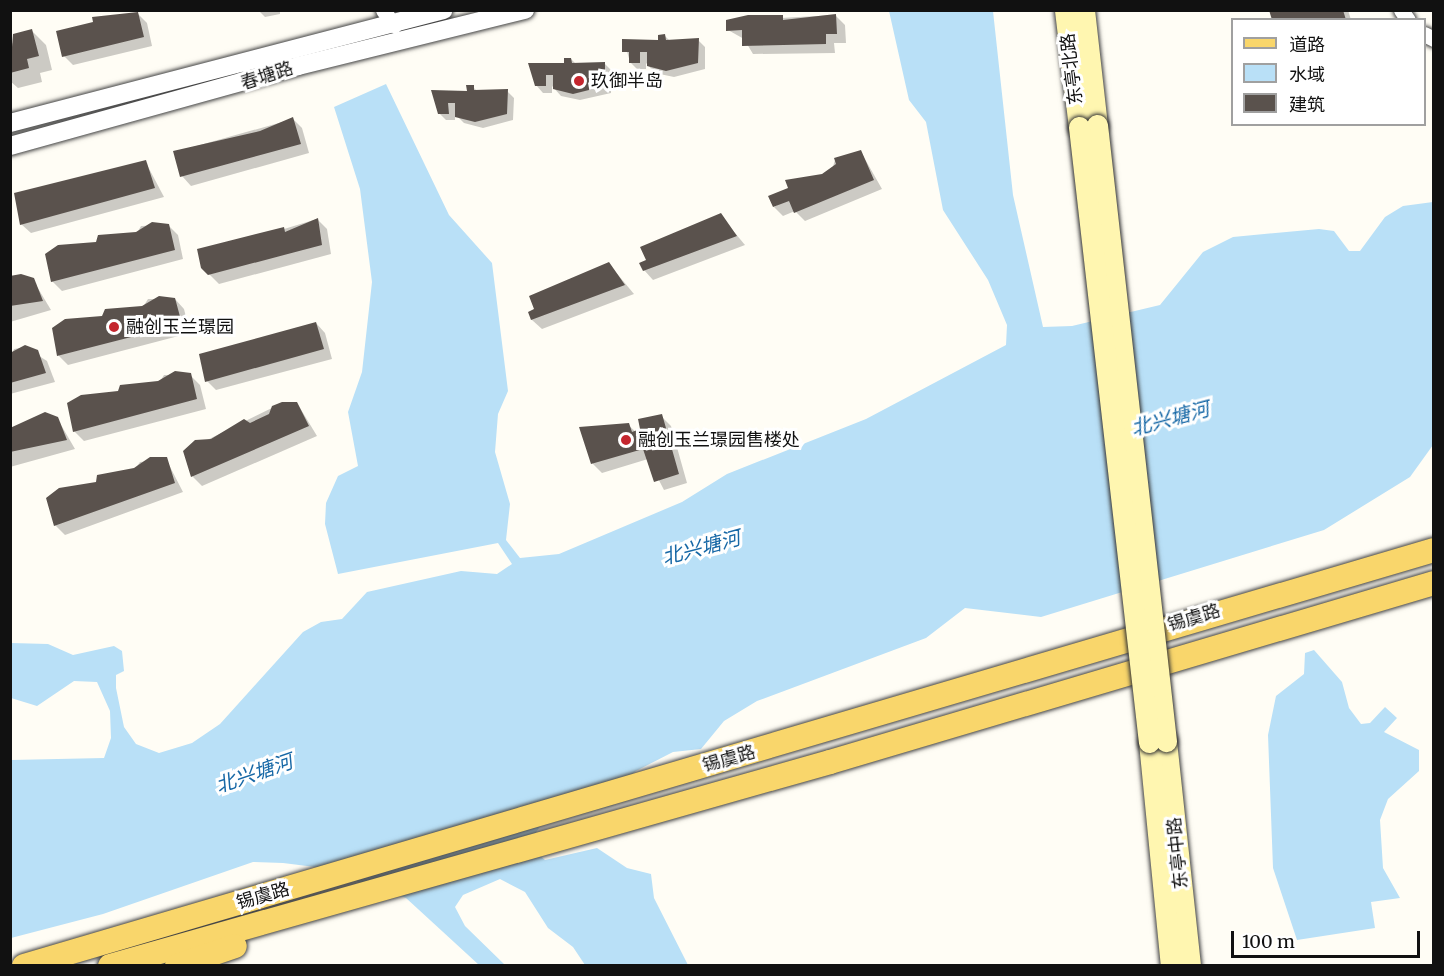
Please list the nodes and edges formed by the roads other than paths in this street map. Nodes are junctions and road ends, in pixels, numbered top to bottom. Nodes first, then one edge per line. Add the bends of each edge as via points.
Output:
1 (444, 10) edge
2 (525, 10) edge
3 (1065, 10) edge
4 (1085, 14) edge
5 (389, 18) edge
6 (359, 44) junction
7 (296, 59) junction
8 (10, 123) edge
9 (1088, 126) junction
10 (10, 146) edge
11 (1434, 550) edge
12 (1434, 583) edge
13 (1157, 742) junction
14 (431, 875) junction
15 (24, 966) edge
16 (110, 966) edge
17 (177, 966) edge
18 (1171, 966) edge
19 (1190, 966) edge

1 - 5 street, 春塘路
2 - 6 street, 春塘路
3 - 9 main road, 东亭北路
4 - 9 main road, 东亭北路
5 - 6 street, 春塘路
6 - 7 street, 春塘路
7 - 8 street, 春塘路
7 - 10 street, 春塘路
9 - 13 main road, bridge
11 - 15 main road, 锡虞路
12 - 14 main road, 锡虞路 via 830,762
13 - 18 main road, 东亭中路
13 - 19 main road, 东亭中路
14 - 16 main road, 锡虞路
14 - 17 main road

